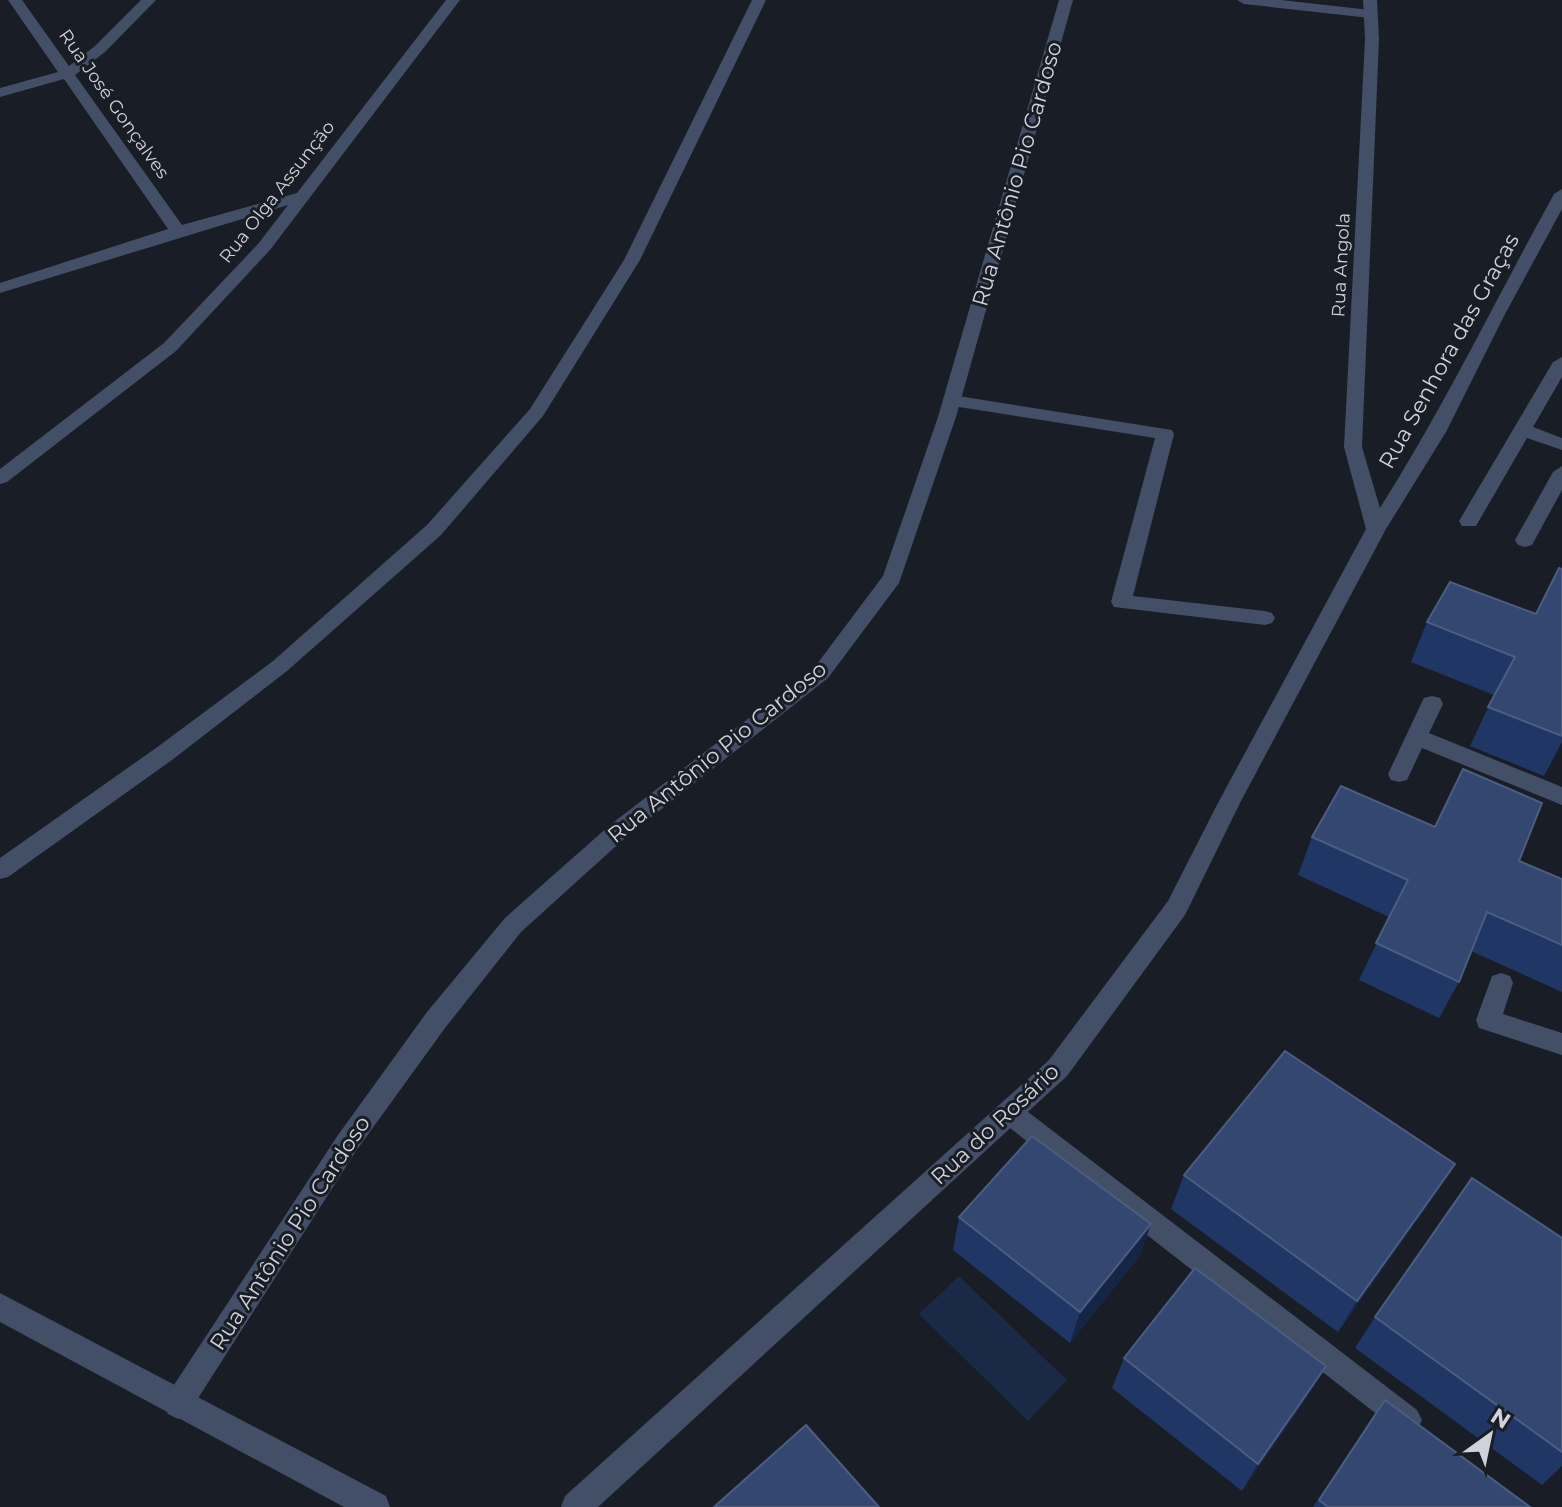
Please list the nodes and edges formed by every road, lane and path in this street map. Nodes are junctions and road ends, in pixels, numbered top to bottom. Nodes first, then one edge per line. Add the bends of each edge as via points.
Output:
1 (15, 0) edge
2 (149, 0) edge
3 (453, 0) edge
4 (759, 0) edge
5 (1066, 0) edge
6 (1244, 0) edge
7 (1370, 7) edge
8 (69, 73) junction
9 (0, 93) edge
10 (1562, 194) edge
11 (299, 197) junction
12 (178, 231) junction
13 (0, 288) edge
14 (1562, 362) edge
15 (952, 401) junction
16 (1522, 430) junction
17 (1562, 444) edge
18 (1562, 472) edge
19 (0, 478) edge
20 (1469, 521) dead end
21 (1376, 529) junction
22 (1525, 540) dead end
23 (1265, 618) dead end
24 (1432, 704) dead end
25 (1418, 737) junction
26 (1399, 774) dead end
27 (1562, 796) edge
28 (0, 870) edge
29 (1501, 983) dead end
30 (1562, 1044) edge
31 (1010, 1113) junction
32 (0, 1307) edge
33 (178, 1404) junction
34 (1433, 1440) edge
35 (375, 1507) edge
36 (576, 1507) edge

1 - 8 street, Rua José Gonçalves
2 - 8 street
3 - 11 street, Rua Olga Assunção
4 - 28 street via 632,260 537,412 496,459 434,530 280,666
5 - 15 street, Rua Antônio Pio Cardoso
6 - 7 street
7 - 21 street, Rua Angola via 1353,447
8 - 9 street
8 - 12 street, Rua José Gonçalves
10 - 21 street, Rua Senhora das Graças via 1437,432
11 - 12 street
11 - 19 street, Rua Olga Assunção via 264,247 170,347
12 - 13 street
14 - 16 street
15 - 23 street via 1165,434 1121,602
15 - 33 street, Rua Antônio Pio Cardoso via 892,578 821,673 618,831 513,925 347,1143
16 - 17 street
16 - 20 street
18 - 22 street
21 - 31 street, Rua do Rosário via 1177,908 1058,1068
24 - 25 street
25 - 26 street
25 - 27 street
29 - 30 street via 1488,1020
31 - 34 street
31 - 36 street, Rua do Rosário
32 - 33 street
33 - 35 street

